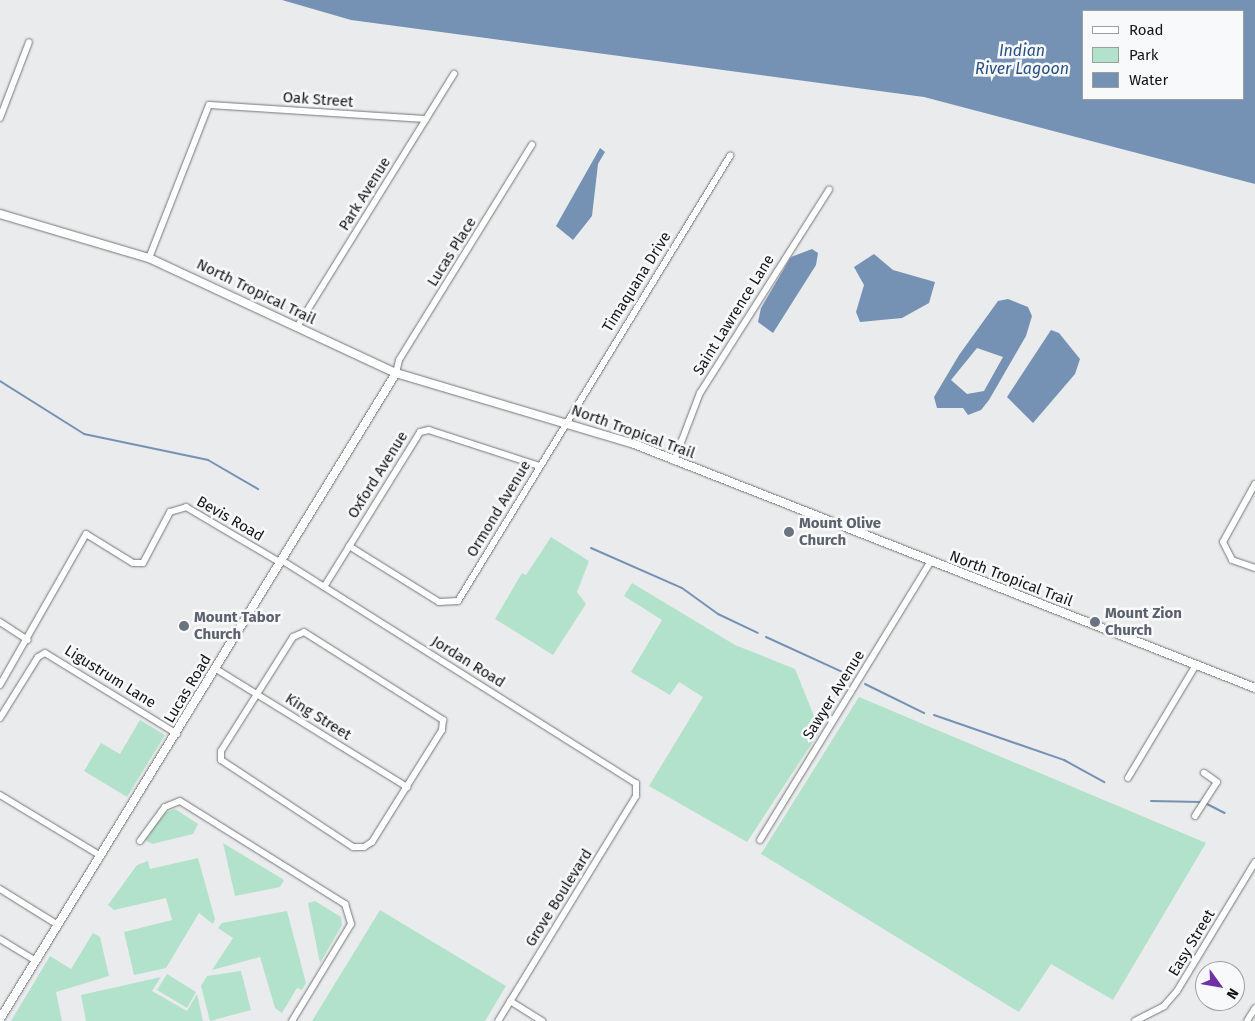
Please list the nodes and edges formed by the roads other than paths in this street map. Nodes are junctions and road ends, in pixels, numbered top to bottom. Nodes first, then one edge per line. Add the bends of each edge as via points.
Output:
1 (29, 42) dead end
2 (454, 74) dead end
3 (0, 118) edge
4 (426, 120) junction
5 (532, 145) dead end
6 (730, 156) dead end
7 (829, 190) dead end
8 (0, 214) edge
9 (149, 258) junction
10 (297, 327) junction
11 (396, 372) junction
12 (565, 422) junction
13 (674, 461) junction
14 (540, 466) junction
15 (1255, 484) edge
16 (349, 546) junction
17 (282, 562) junction
18 (930, 563) junction
19 (1255, 568) edge
20 (324, 586) junction
21 (0, 622) edge
22 (28, 640) junction
23 (1196, 665) junction
24 (216, 669) junction
25 (0, 685) edge
26 (1255, 688) edge
27 (257, 694) junction
28 (0, 718) edge
29 (177, 734) junction
30 (1204, 773) dead end
31 (1128, 778) dead end
32 (407, 787) junction
33 (638, 787) joint
34 (0, 795) edge
35 (1195, 816) dead end
36 (140, 840) dead end
37 (760, 840) dead end
38 (101, 856) junction
39 (1255, 862) edge
40 (0, 889) edge
41 (58, 925) junction
42 (0, 939) edge
43 (36, 961) junction
44 (510, 1002) junction
45 (1255, 1008) edge
46 (0, 1019) edge
47 (292, 1021) edge
48 (498, 1021) edge
49 (542, 1021) edge
50 (1134, 1021) edge
51 (1247, 1021) edge

1 - 3 street
2 - 4 street, Park Avenue
4 - 9 street, Oak Street via 209,104
4 - 10 street, Park Avenue
5 - 11 street, Lucas Place via 399,360
6 - 12 street, Timaquana Drive
7 - 13 street, Saint Lawrence Lane via 700,393
8 - 9 street, North Tropical Trail
9 - 10 street, North Tropical Trail
10 - 11 street, North Tropical Trail
11 - 12 street, North Tropical Trail
11 - 17 street, Lucas Road
12 - 13 street, North Tropical Trail
12 - 14 street, Ormond Avenue
13 - 18 street, North Tropical Trail
14 - 16 street, Oxford Avenue via 429,430 420,432
14 - 16 street, Ormond Avenue via 463,594 450,604 439,602
15 - 19 street via 1223,542 1232,560
16 - 20 street, Oxford Avenue
17 - 20 street, Jordan Road
17 - 22 street, Bevis Road via 177,506 143,563 133,563 86,534
17 - 24 street, Lucas Road
18 - 23 street, North Tropical Trail
18 - 37 street, Sawyer Avenue
20 - 33 street, Jordan Road via 630,777
21 - 22 street
22 - 25 street, Bevis Road
23 - 26 street, North Tropical Trail
23 - 31 street
24 - 27 street, King Street
24 - 29 street, Lucas Road
27 - 32 street, King Street
27 - 32 street via 299,633 311,635 443,720 442,730
27 - 32 street via 221,751 221,760 353,846 364,848 372,842
28 - 29 street, Ligustrum Lane via 45,653
29 - 38 street, Lucas Road
30 - 35 street via 1217,782
33 - 44 street, Grove Boulevard
34 - 38 street
36 - 47 street via 165,807 180,801 345,904 351,924
38 - 41 street, Lucas Road
39 - 50 street, Easy Street via 1177,991 1164,1006
40 - 41 street
41 - 43 street, Lucas Road
42 - 43 street
43 - 46 street, Lucas Road
44 - 48 street, Grove Boulevard
44 - 49 street
45 - 51 street

